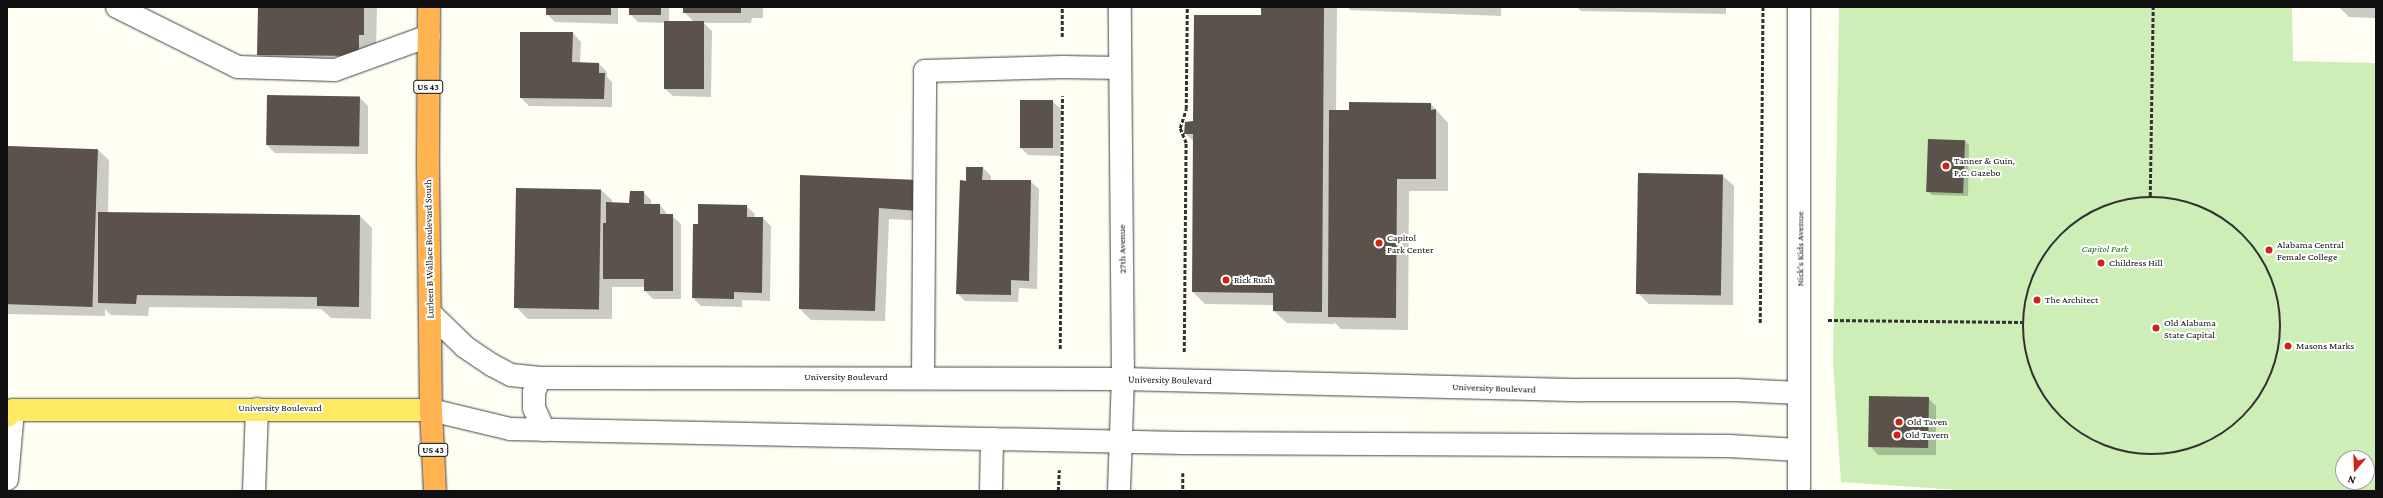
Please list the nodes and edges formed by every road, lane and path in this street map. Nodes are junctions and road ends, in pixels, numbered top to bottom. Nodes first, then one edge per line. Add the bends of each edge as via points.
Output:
1 (117, 7) edge
2 (429, 7) edge
3 (1062, 7) edge
4 (1120, 7) edge
5 (1187, 7) edge
6 (1763, 7) edge
7 (1799, 7) edge
8 (2153, 7) edge
9 (429, 36) junction
10 (1062, 67) junction
11 (1120, 68) junction
12 (2150, 196) junction
13 (430, 314) junction
14 (1800, 319) junction
15 (2022, 322) junction
16 (1760, 323) dead end
17 (540, 378) junction
18 (924, 378) junction
19 (1065, 378) junction
20 (1123, 378) junction
21 (1184, 380) junction
22 (1800, 393) junction
23 (9, 409) edge
24 (257, 409) junction
25 (431, 410) junction
26 (544, 430) junction
27 (992, 439) junction
28 (1067, 440) junction
29 (1120, 442) junction
30 (1183, 442) junction
31 (1799, 450) junction
32 (7, 479) edge
33 (254, 491) edge
34 (435, 491) edge
35 (991, 491) edge
36 (1058, 491) edge
37 (1119, 491) edge
38 (1183, 491) edge
39 (1799, 491) edge

1 - 9 street via 238,67 335,70
2 - 9 highway, Lurleen B Wallace Boulevard South / US 43
3 - 10 path
4 - 11 street, 27th Avenue
5 - 21 path via 1186,109 1180,128 1186,143
6 - 16 path
7 - 14 street, Nick's Kids Avenue
8 - 12 path
9 - 13 highway, Lurleen B Wallace Boulevard South / US 43
10 - 11 street
10 - 18 street via 925,71
10 - 19 path via 1060,347
11 - 20 street, 27th Avenue
12 - 15 path via 2110,202 2076,220 2047,248 2029,283
12 - 15 path via 2193,203 2232,223 2262,256 2279,296 2282,340 2270,382 2244,418 2208,443 2166,455 2121,452 2081,434 2048,404 2028,366
13 - 17 street, University Boulevard via 465,347 492,365 510,375
13 - 25 highway, Lurleen B Wallace Boulevard South / US 43
14 - 15 path
14 - 22 street, Nick's Kids Avenue
17 - 18 street, University Boulevard
17 - 26 street via 534,392 534,408
18 - 19 street, University Boulevard
19 - 20 street, University Boulevard
20 - 21 street, University Boulevard
20 - 29 street, 27th Avenue
21 - 22 street, University Boulevard
22 - 31 street, Nick's Kids Avenue
23 - 24 main road, University Boulevard
23 - 32 street
24 - 25 main road, University Boulevard
24 - 33 street
25 - 26 street, University Boulevard via 510,429
25 - 34 highway, Lurleen B Wallace Boulevard South / US 43
26 - 27 street, University Boulevard
27 - 28 street, University Boulevard
27 - 35 street
28 - 29 street, University Boulevard
28 - 36 path via 1066,451 1059,467
29 - 30 street, University Boulevard
29 - 37 street, 27th Avenue
30 - 31 street, University Boulevard via 1723,446
30 - 38 path
31 - 39 street, Nick's Kids Avenue

